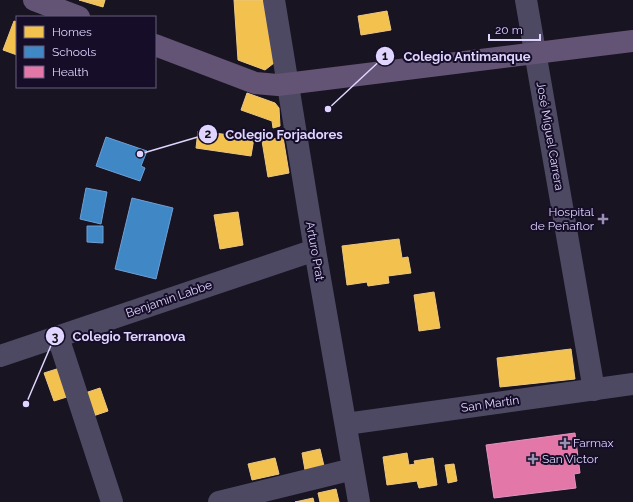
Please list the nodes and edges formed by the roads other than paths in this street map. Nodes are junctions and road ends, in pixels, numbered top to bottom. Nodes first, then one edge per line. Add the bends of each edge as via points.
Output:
1 (34, 0) edge
2 (274, 0) edge
3 (526, 0) edge
4 (76, 16) edge
5 (633, 41) edge
6 (156, 45) edge
7 (536, 54) junction
8 (287, 85) junction
9 (315, 250) junction
10 (58, 337) junction
11 (0, 356) edge
12 (633, 384) edge
13 (594, 390) junction
14 (346, 424) junction
15 (353, 469) junction
16 (112, 502) edge
17 (220, 502) edge
18 (359, 502) edge

1 - 4 main road
2 - 8 street, Arturo Prat
3 - 7 street, José Miguel Carrera
5 - 7 main road
6 - 8 main road via 255,83
7 - 8 main road
7 - 13 street, José Miguel Carrera
8 - 9 street, Arturo Prat
9 - 10 street, Benjamin Labbe
9 - 14 street, Arturo Prat
10 - 11 street, Benjamin Labbe
10 - 16 street
12 - 13 street, San Martín
13 - 14 street, San Martín
14 - 15 street, Arturo Prat
15 - 17 street
15 - 18 street, Arturo Prat

